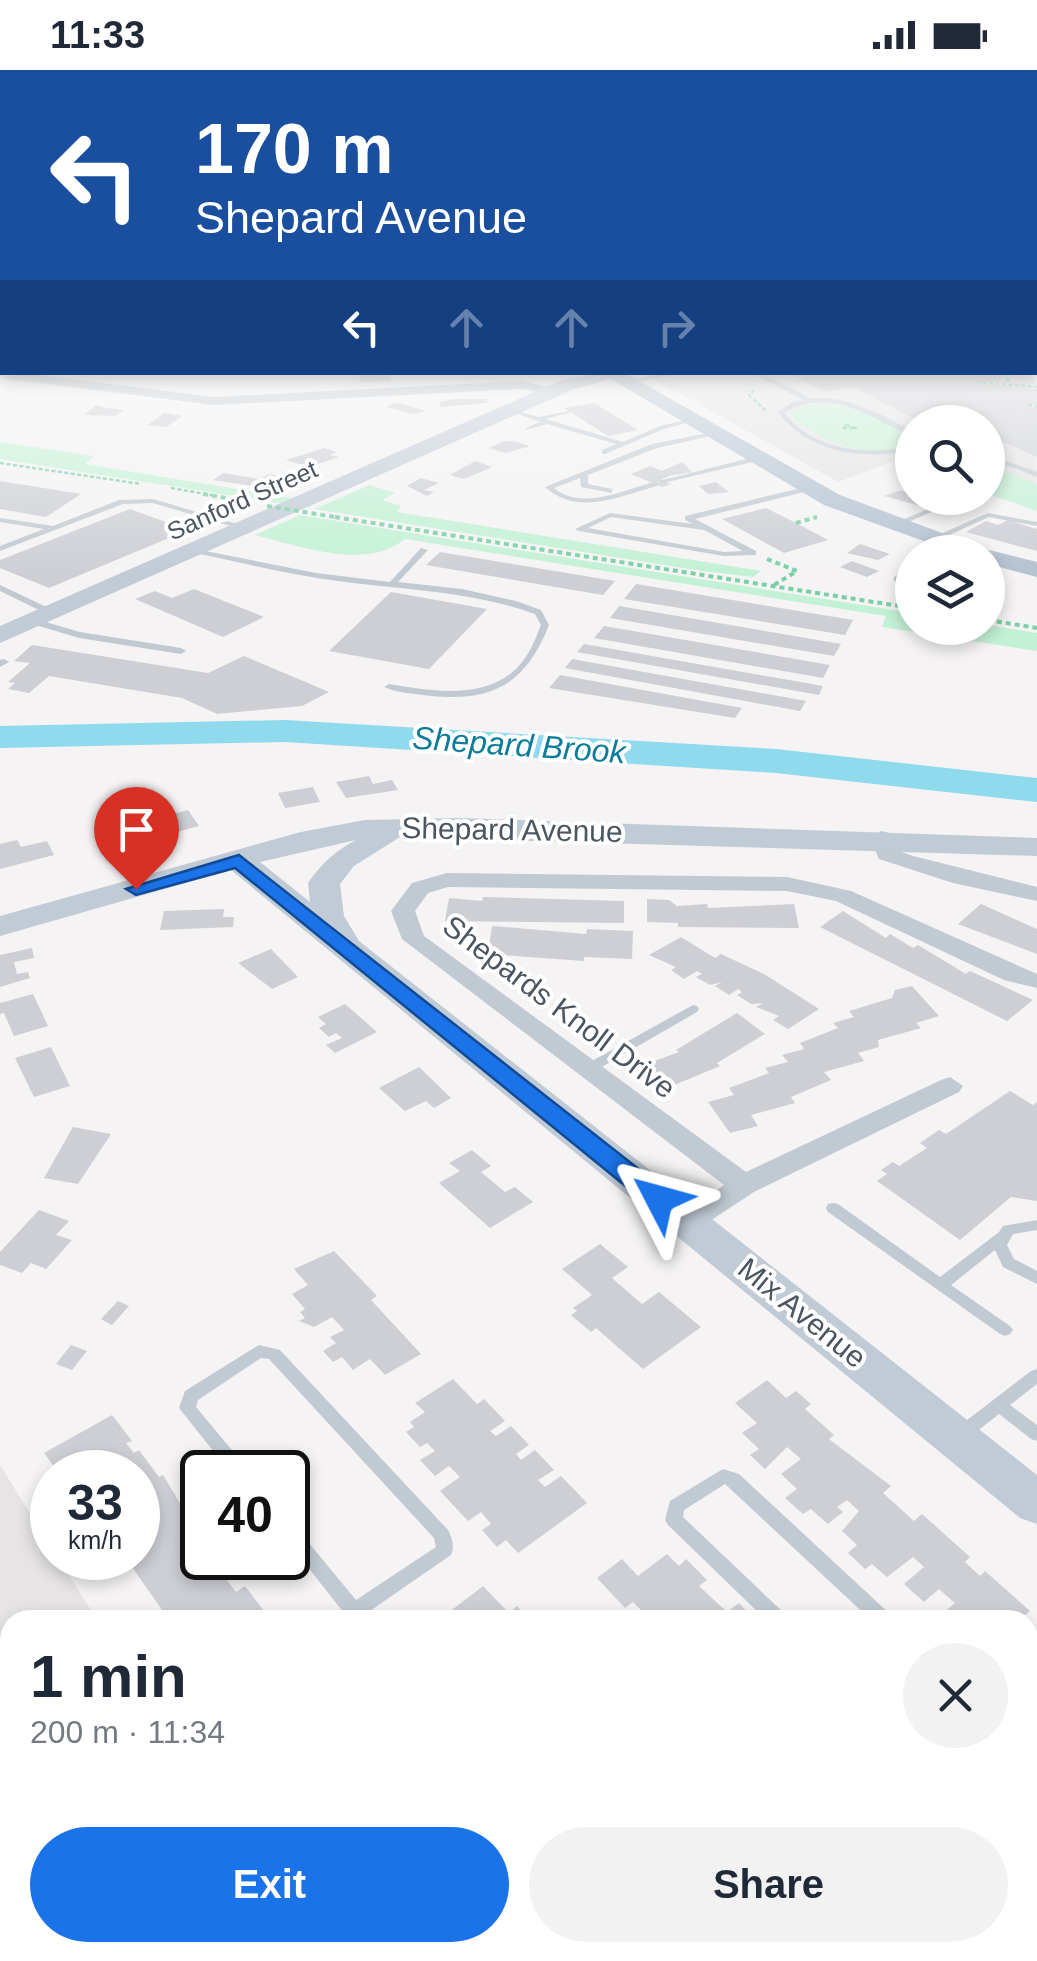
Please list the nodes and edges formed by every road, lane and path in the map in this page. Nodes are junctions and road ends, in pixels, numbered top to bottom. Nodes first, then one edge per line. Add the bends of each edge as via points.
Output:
1 (192, 398) edge
2 (267, 398) edge
3 (557, 398) edge
4 (570, 398) edge
5 (656, 398) edge
6 (752, 398) edge
7 (806, 399) joint
8 (564, 401) junction
9 (1028, 405) dead end
10 (1037, 406) edge
11 (769, 414) dead end
12 (522, 420) junction
13 (544, 420) junction
14 (690, 421) junction
15 (895, 426) edge
16 (713, 434) junction
17 (623, 444) junction
18 (604, 452) dead end
19 (895, 452) edge
20 (754, 459) junction
21 (1005, 462) edge
22 (584, 474) junction
23 (1037, 474) edge
24 (809, 488) junction
25 (624, 491) junction
26 (267, 506) dead end
27 (831, 514) dead end
28 (918, 515) edge
29 (0, 520) edge
30 (796, 523) dead end
31 (1037, 524) edge
32 (894, 525) junction
33 (54, 528) junction
34 (247, 528) junction
35 (707, 528) junction
36 (920, 535) edge
37 (972, 535) edge
38 (0, 549) edge
39 (424, 550) dead end
40 (196, 551) junction
41 (753, 553) junction
42 (1005, 562) edge
43 (1037, 570) edge
44 (394, 582) junction
45 (772, 586) junction
46 (0, 588) edge
47 (895, 605) edge
48 (1005, 623) edge
49 (20, 624) edge
50 (1037, 628) edge
51 (181, 651) dead end
52 (389, 686) dead end
53 (410, 828) junction
54 (881, 838) junction
55 (1037, 847) edge
56 (239, 861) junction
57 (1037, 894) edge
58 (0, 926) edge
59 (351, 953) junction
60 (1037, 981) edge
61 (693, 1008) dead end
62 (588, 1069) junction
63 (950, 1086) dead end
64 (744, 1185) junction
65 (833, 1208) dead end
66 (690, 1224) junction
67 (1037, 1225) edge
68 (1002, 1237) junction
69 (1037, 1278) edge
70 (940, 1285) junction
71 (1005, 1330) dead end
72 (1037, 1375) edge
73 (999, 1405) junction
74 (1037, 1434) edge
75 (956, 1438) junction
76 (222, 1450) edge
77 (1037, 1503) edge
78 (310, 1557) edge
79 (353, 1610) edge
80 (366, 1610) edge
81 (768, 1610) edge
82 (873, 1610) edge

1 - 2 street
3 - 8 street
4 - 8 street, Sanford Street
5 - 14 main road
6 - 11 path
7 - 15 lane via 852,405
7 - 19 lane via 781,412 786,422 841,450
8 - 12 street, Sanford Street
8 - 13 lane
9 - 10 path
12 - 13 lane
12 - 13 lane
12 - 34 street, Sanford Street
13 - 17 lane
14 - 16 main road
14 - 17 lane
16 - 20 main road
16 - 22 lane via 655,446
17 - 18 lane
20 - 24 main road
20 - 25 lane
21 - 23 lane
22 - 25 lane via 584,485 598,492
22 - 25 lane via 549,487 558,498 580,502
24 - 32 main road
24 - 35 lane via 688,518
26 - 45 path, bridge
27 - 30 path
28 - 32 lane
29 - 33 lane
31 - 37 lane via 988,515
32 - 36 main road
33 - 34 lane via 142,499
33 - 38 lane
34 - 40 street, Sanford Street
35 - 41 lane
35 - 41 lane via 610,515 579,529
39 - 44 lane
40 - 44 lane via 336,578
40 - 49 street, Sanford Street
41 - 45 path via 797,571
42 - 43 main road
44 - 52 lane via 513,602 538,612 545,625 539,646 510,682 466,694
45 - 47 path
46 - 49 lane
48 - 50 path
49 - 51 lane
53 - 54 street, Shepard Avenue
53 - 56 street, Shepard Avenue via 338,833
53 - 59 street via 343,859 324,883 328,916
54 - 55 street, Shepard Avenue
54 - 57 street via 887,854 913,865
56 - 58 street, Shepard Avenue
56 - 59 street, Mix Avenue
59 - 66 street, Mix Avenue
60 - 62 street, Shepards Knoll Drive via 1013,976 843,896 787,884 446,880 410,896 404,911 414,939
61 - 62 lane
62 - 64 street, Shepards Knoll Drive
63 - 64 street
64 - 66 street
65 - 70 lane
66 - 75 street, Mix Avenue
67 - 68 lane via 1018,1226
68 - 69 lane via 1008,1263
68 - 70 lane
70 - 71 lane
72 - 73 lane
73 - 74 lane
73 - 75 lane
75 - 77 street, Mix Avenue
76 - 80 lane via 187,1408 191,1396 259,1351 274,1354 442,1535 445,1550
78 - 79 lane
81 - 82 lane via 674,1520 676,1506 724,1476

